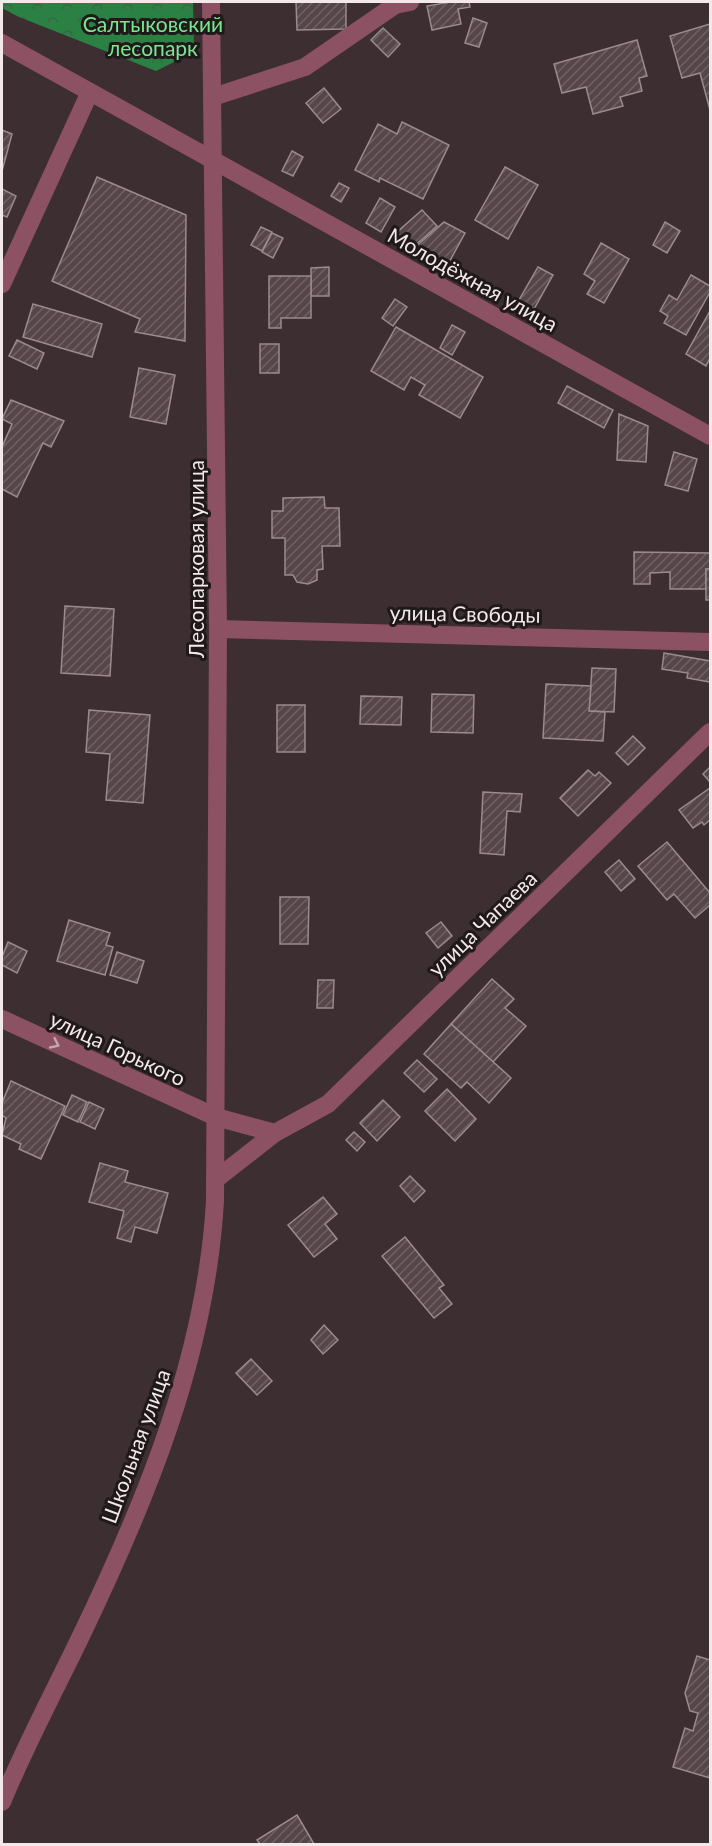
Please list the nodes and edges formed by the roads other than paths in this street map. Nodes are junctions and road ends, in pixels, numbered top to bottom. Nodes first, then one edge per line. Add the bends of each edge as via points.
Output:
1 (210, 2) edge
2 (410, 2) edge
3 (2, 43) edge
4 (89, 93) junction
5 (213, 96) junction
6 (214, 161) junction
7 (2, 284) edge
8 (711, 436) edge
9 (218, 629) junction
10 (711, 642) edge
11 (711, 732) edge
12 (2, 1019) edge
13 (216, 1117) junction
14 (275, 1133) junction
15 (215, 1180) junction
16 (2, 1802) edge

1 - 5 street, Лесопарковая улица
2 - 5 street via 395,5 305,67
3 - 4 street, Молодёжная улица
4 - 6 street, Молодёжная улица
4 - 7 street
5 - 6 street, Лесопарковая улица
6 - 8 street, Молодёжная улица
6 - 9 street, Лесопарковая улица
9 - 10 street, улица Свободы
9 - 13 street, Лесопарковая улица
11 - 14 street, улица Чапаева via 328,1104
12 -> 13 street, улица Горького
13 - 14 street
13 - 15 street, Школьная улица
14 - 15 street, улица Чапаева
15 - 16 street, Школьная улица via 206,1293 152,1478

